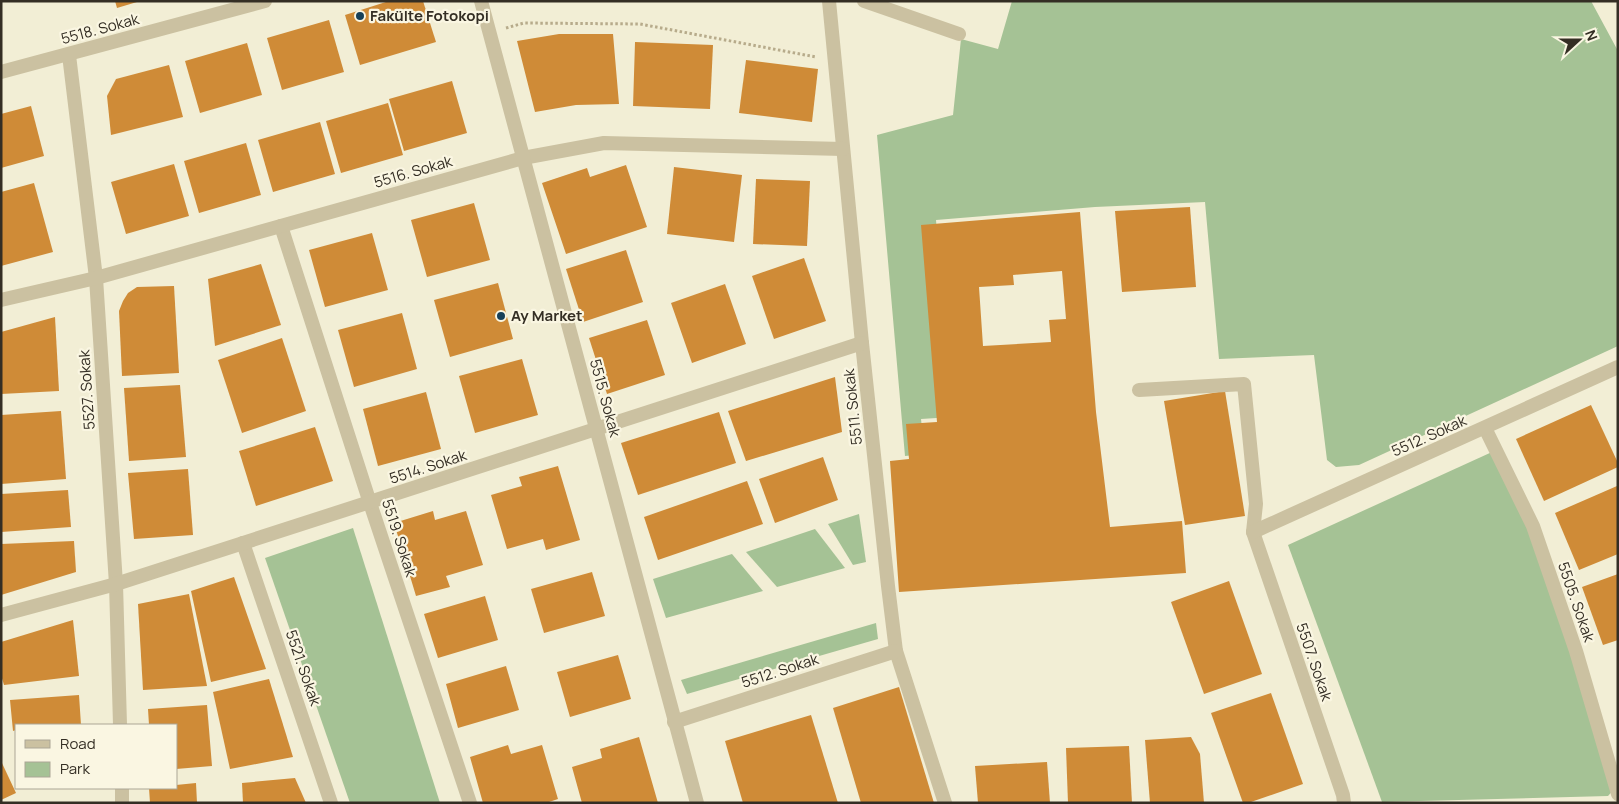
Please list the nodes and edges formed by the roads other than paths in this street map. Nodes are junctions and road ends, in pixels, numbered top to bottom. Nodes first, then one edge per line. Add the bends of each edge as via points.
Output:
1 (265, 1) edge
2 (481, 1) edge
3 (828, 1) edge
4 (864, 1) edge
5 (959, 34) dead end
6 (69, 55) junction
7 (1, 72) edge
8 (843, 149) junction
9 (523, 158) junction
10 (281, 226) junction
11 (96, 278) junction
12 (1, 300) edge
13 (862, 343) junction
14 (1618, 367) edge
15 (1139, 390) dead end
16 (1484, 428) junction
17 (597, 430) junction
18 (370, 503) junction
19 (1253, 532) junction
20 (244, 543) junction
21 (116, 584) junction
22 (1, 615) edge
23 (896, 651) junction
24 (674, 722) junction
25 (120, 724) edge
26 (122, 789) edge
27 (1618, 794) edge
28 (122, 803) edge
29 (331, 803) edge
30 (470, 803) edge
31 (697, 803) edge
32 (945, 803) edge
33 (1344, 803) edge

1 - 6 street, 5518. Sokak
2 - 9 street, 5515. Sokak
3 - 8 street, 5511. Sokak
4 - 5 street
6 - 7 street, 5518. Sokak
6 - 11 street, 5527. Sokak
8 - 9 street, 5516. Sokak via 604,143
8 - 13 street, 5511. Sokak
9 - 10 street, 5516. Sokak
9 - 17 street, 5515. Sokak
10 - 11 street, 5516. Sokak
10 - 18 street, 5519. Sokak
11 - 12 street, 5516. Sokak
11 - 21 street, 5527. Sokak
13 - 17 street, 5514. Sokak
13 - 23 street, 5511. Sokak
14 - 16 street, 5512. Sokak
15 - 19 street via 1244,384 1256,504
16 - 19 street, 5512. Sokak
16 - 27 street, 5505. Sokak via 1533,526 1576,651
17 - 18 street, 5514. Sokak
17 - 24 street, 5515. Sokak
18 - 20 street, 5514. Sokak
18 - 30 street, 5519. Sokak
19 - 33 street, 5507. Sokak
20 - 21 street, 5514. Sokak
20 - 29 street, 5521. Sokak
21 - 22 street, 5514. Sokak
21 - 25 street, 5527. Sokak
23 - 24 street, 5512. Sokak
23 - 32 street, 5511. Sokak
24 - 31 street, 5515. Sokak
26 - 28 street

